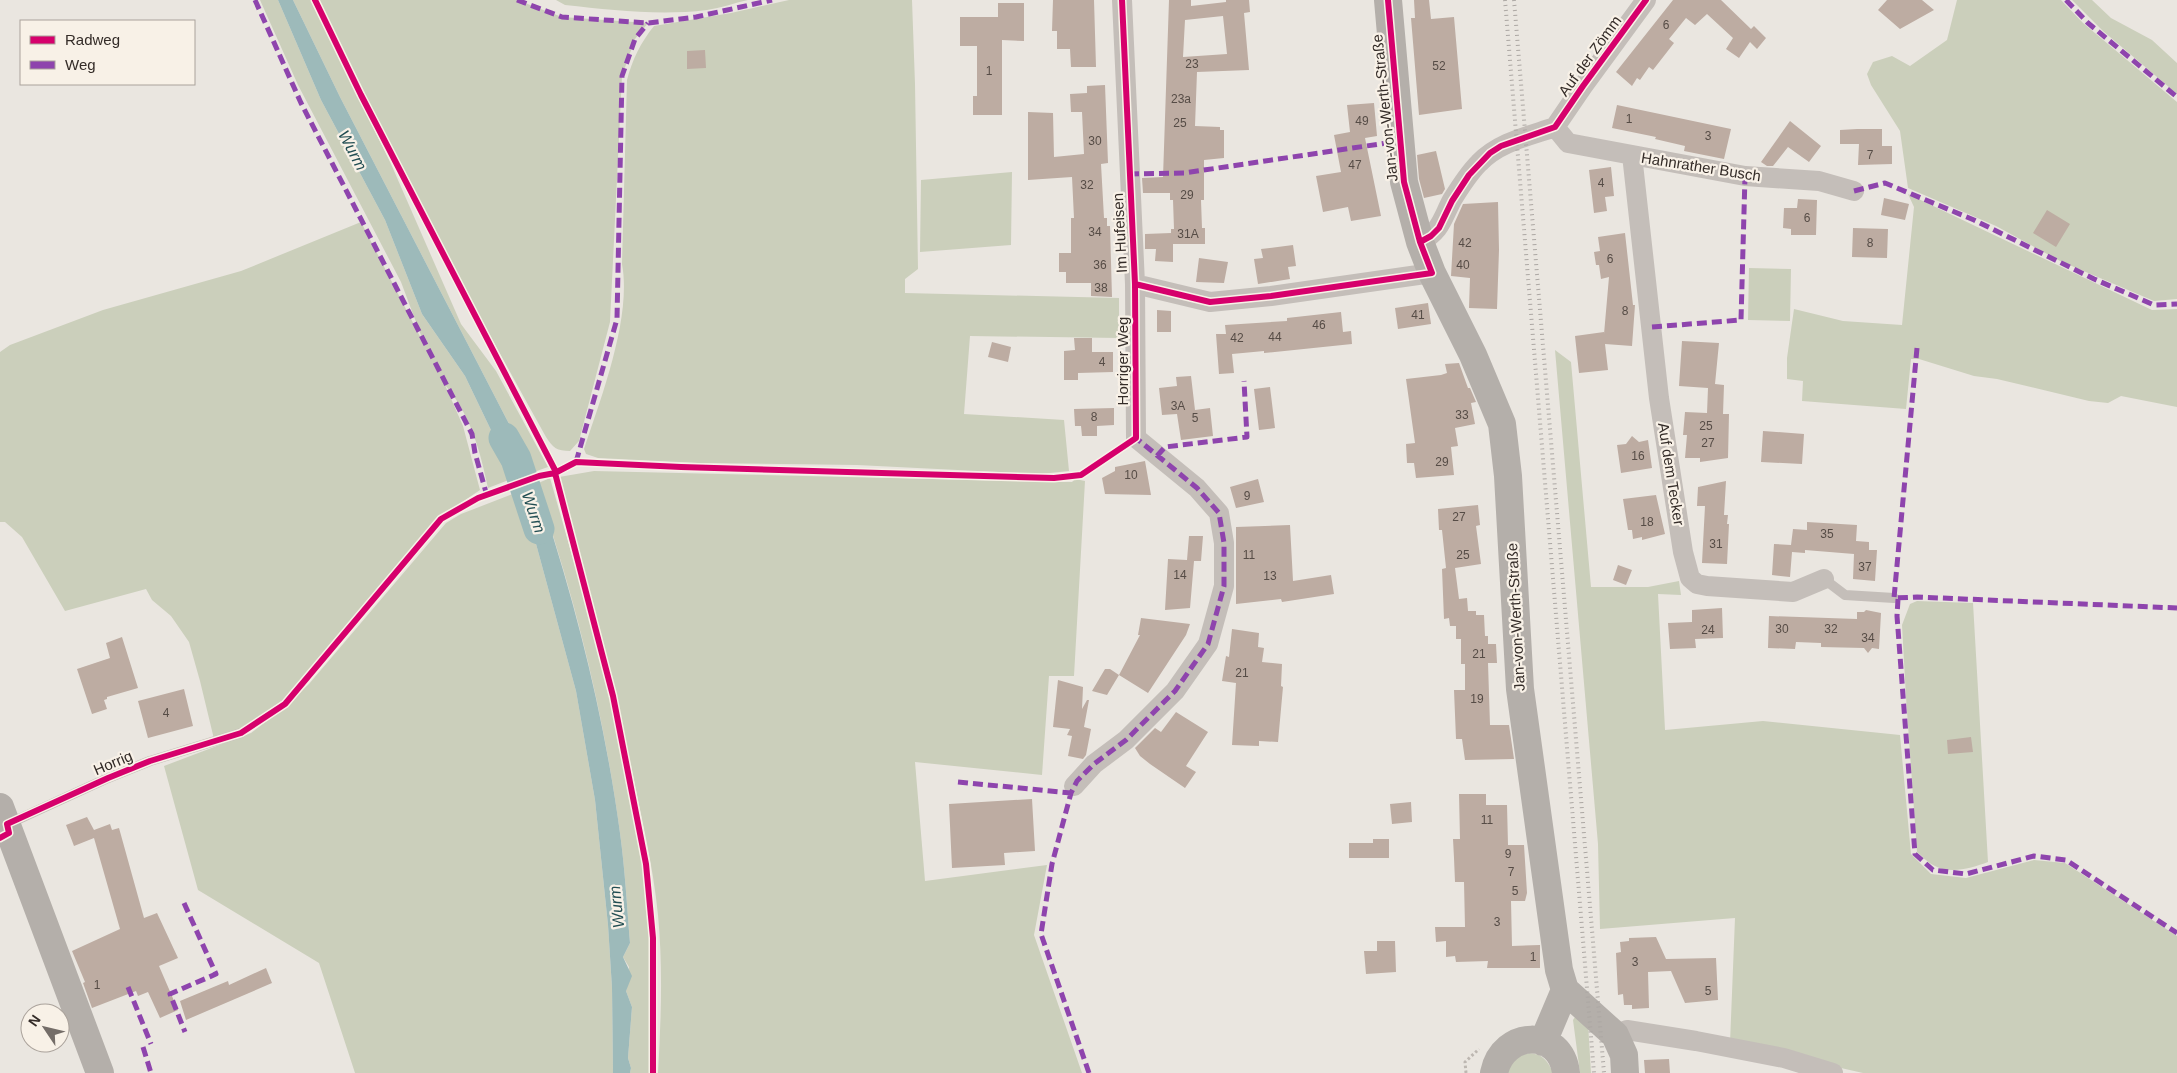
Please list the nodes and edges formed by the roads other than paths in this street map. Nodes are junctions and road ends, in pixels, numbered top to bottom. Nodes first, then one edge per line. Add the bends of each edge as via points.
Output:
1 (1122, 0) edge
2 (1388, 0) edge
3 (1646, 0) edge
4 (1555, 127) junction
5 (1632, 156) junction
6 (1854, 191) dead end
7 (1420, 242) junction
8 (1432, 273) junction
9 (1135, 284) junction
10 (1824, 579) joint
11 (1894, 598) dead end
12 (241, 733) dead end
13 (1074, 786) dead end
14 (3, 816) edge
15 (1571, 996) junction
16 (1615, 1035) junction
17 (1543, 1042) junction
18 (100, 1073) edge
19 (1494, 1073) edge
20 (1566, 1073) edge
21 (1625, 1073) edge
22 (1833, 1073) edge

1 - 9 street, Im Hufeisen
2 - 7 main road, Jan-von-Werth-Straße via 1404,182
3 - 4 street, Auf der Zömm
4 - 5 street, Hahnrather Busch via 1568,143
4 - 7 street via 1490,153 1468,175 1439,228
5 - 6 street, Hahnrather Busch via 1745,176 1819,181
5 - 10 street, Auf dem Tecker via 1659,398 1690,578 1707,586 1793,592
7 - 8 main road, Jan-von-Werth-Straße
8 - 9 street, Im Hufeisen via 1210,302
8 - 15 main road, Jan-von-Werth-Straße via 1473,355 1502,424 1520,689 1559,970
9 - 13 street, Horriger Weg via 1136,438 1197,488 1219,513 1224,543 1224,586 1208,644 1175,692
10 - 11 lane, Auf dem Tecker via 1845,595
12 - 14 lane, Horrig via 150,761
14 - 18 main road, Horrig
15 - 16 main road
15 - 17 main road
16 - 21 main road via 1624,1055
16 - 22 street via 1627,1030 1784,1058
17 - 19 main road via 1526,1040 1510,1046 1500,1055
17 - 20 main road via 1556,1050

